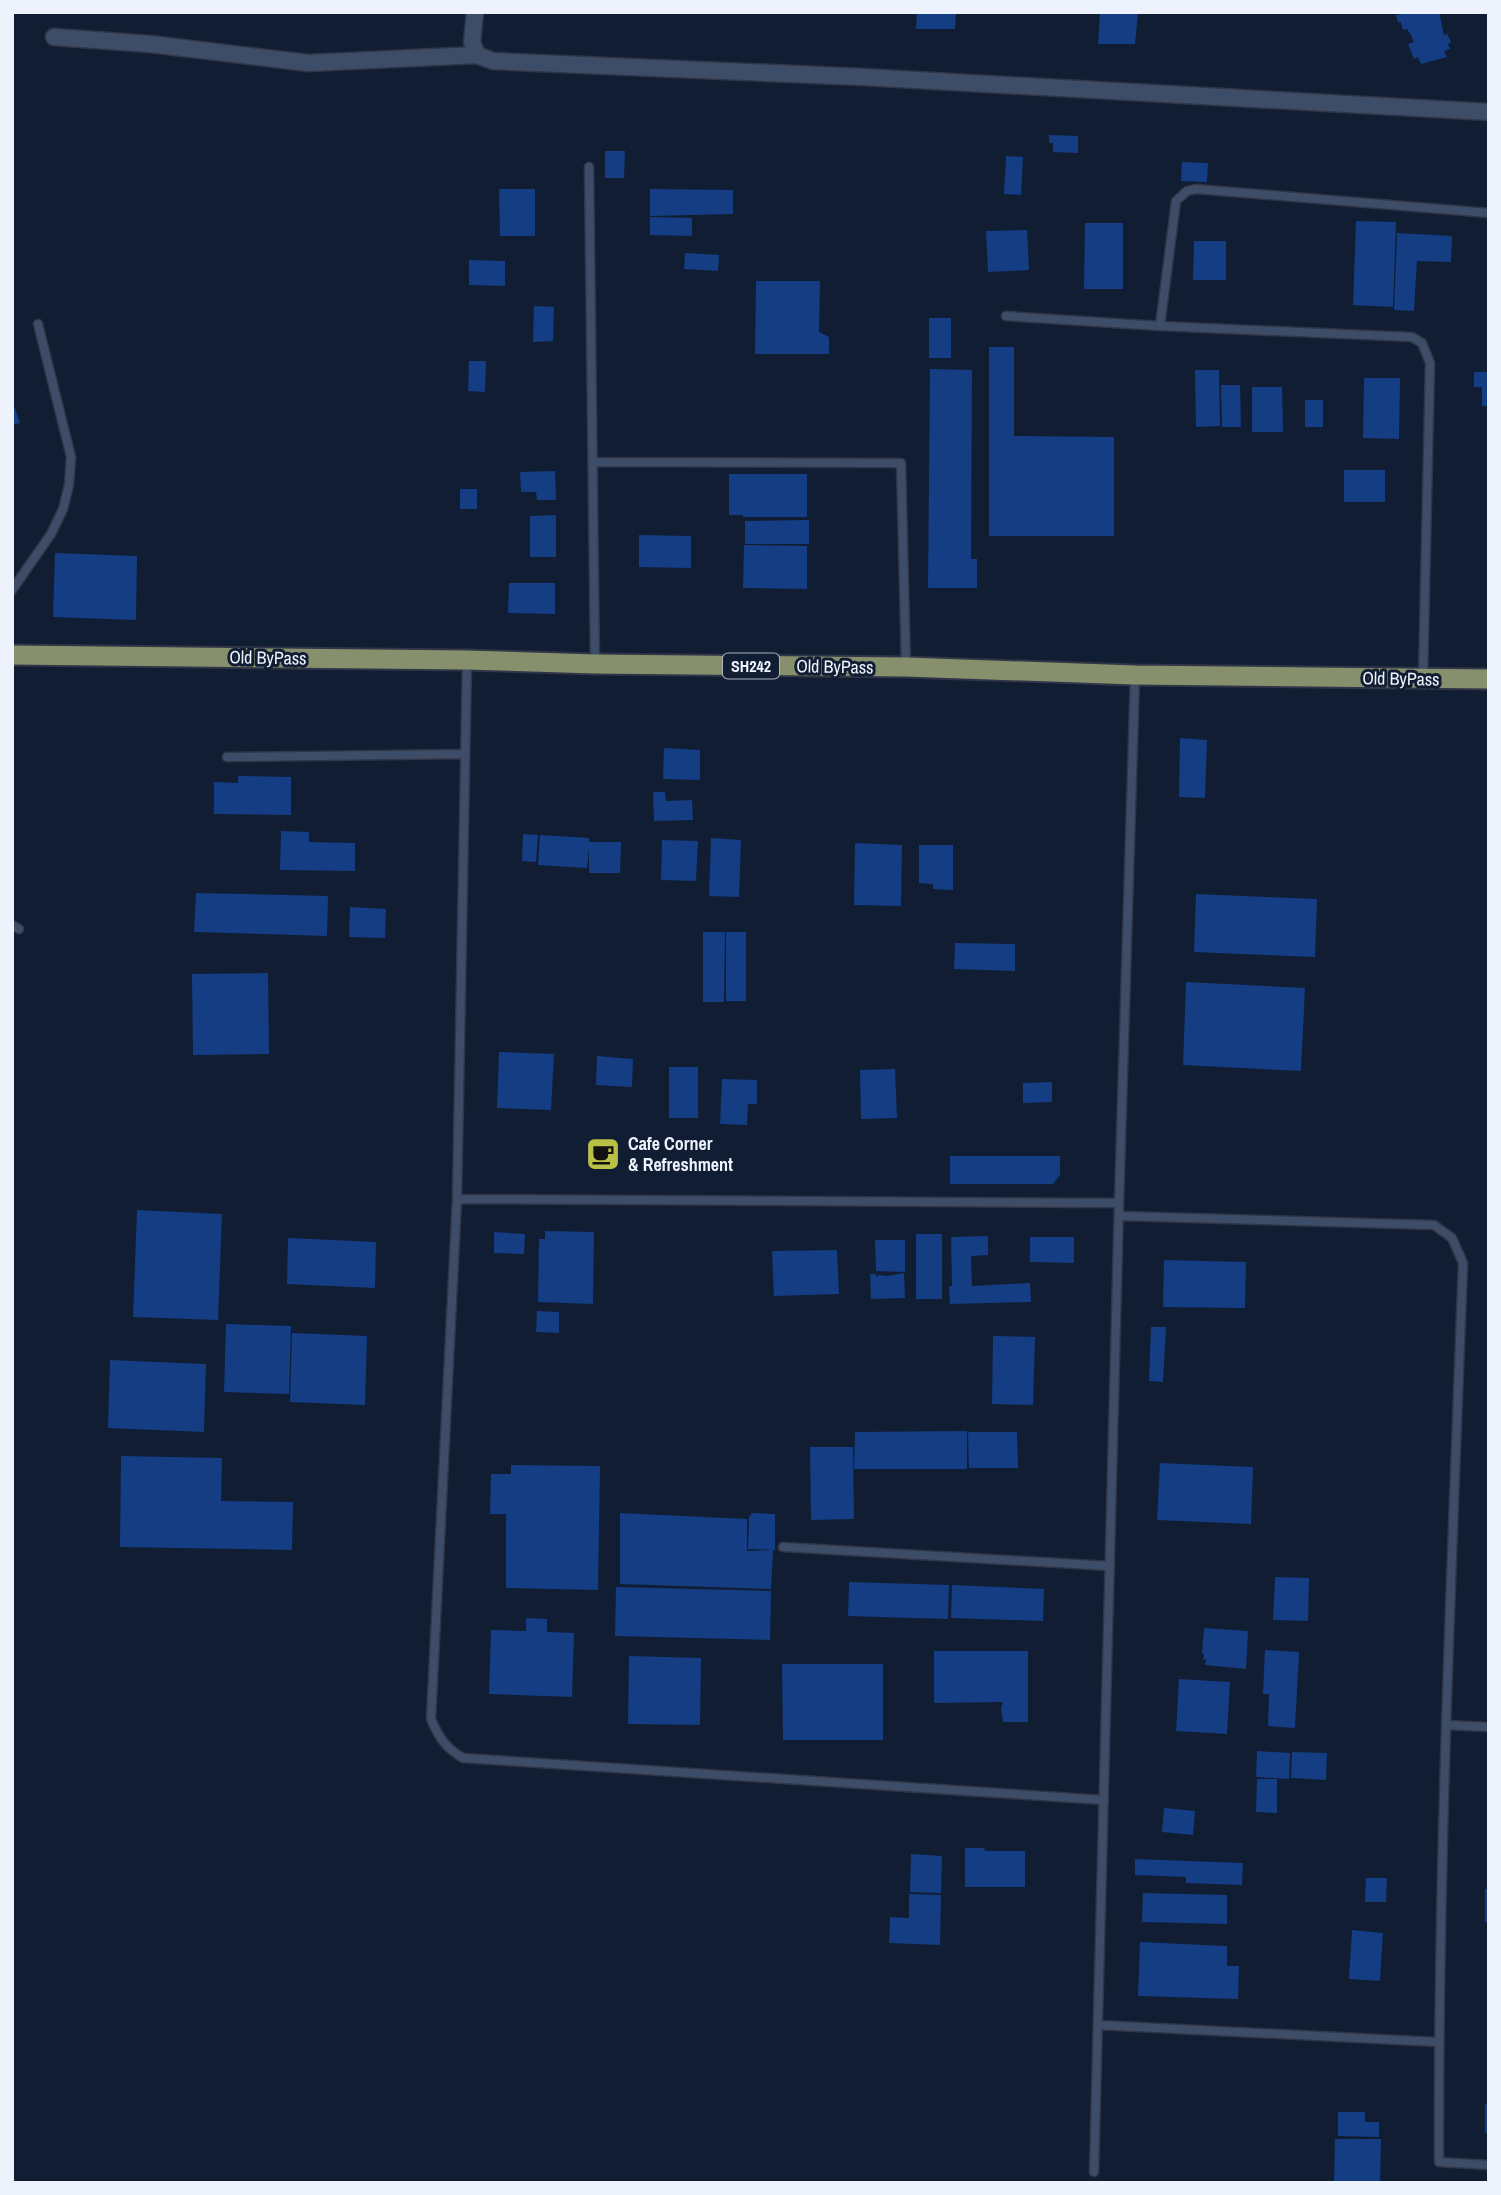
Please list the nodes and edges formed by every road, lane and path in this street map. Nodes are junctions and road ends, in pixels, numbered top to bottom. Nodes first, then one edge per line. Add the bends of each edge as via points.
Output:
1 (475, 12) edge
2 (54, 37) dead end
3 (477, 55) junction
4 (1489, 112) edge
5 (589, 167) dead end
6 (1489, 213) edge
7 (1006, 316) dead end
8 (38, 324) dead end
9 (1160, 326) junction
10 (594, 462) junction
11 (12, 590) edge
12 (12, 655) edge
13 (467, 660) junction
14 (595, 664) junction
15 (906, 667) junction
16 (1135, 675) junction
17 (1423, 679) junction
18 (1489, 679) edge
19 (465, 754) junction
20 (227, 757) dead end
21 (457, 1199) junction
22 (1119, 1203) junction
23 (1120, 1216) junction
24 (783, 1547) dead end
25 (1110, 1566) junction
26 (1446, 1726) junction
27 (1489, 1727) edge
28 (1104, 1800) junction
29 (1098, 2025) junction
30 (1438, 2042) junction
31 (1489, 2165) edge
32 (1094, 2172) dead end

1 - 3 street via 472,42
2 - 3 street via 307,64
3 - 4 street via 493,61
5 - 10 lane
6 - 9 lane via 1187,191 1176,201
7 - 9 lane
8 - 11 lane via 71,457 69,485 51,534
9 - 17 lane via 1412,337 1422,343 1430,363
10 - 14 lane
10 - 15 lane via 901,463
12 - 13 main road, Old ByPass / SH242
13 - 14 main road, Old ByPass / SH242
13 - 19 lane
14 - 15 main road, Old ByPass / SH242
15 - 16 main road, Old ByPass / SH242
16 - 17 main road, Old ByPass / SH242
16 - 22 lane
17 - 18 main road, Old ByPass / SH242
19 - 20 lane
19 - 21 lane
21 - 22 lane
21 - 28 lane via 431,1719 448,1749 463,1758
22 - 23 lane
23 - 25 lane
23 - 26 lane via 1434,1225 1452,1238 1463,1263
24 - 25 lane
25 - 28 lane
26 - 27 lane
26 - 30 lane
28 - 29 lane
29 - 30 lane
29 - 32 lane
30 - 31 lane via 1438,2162

